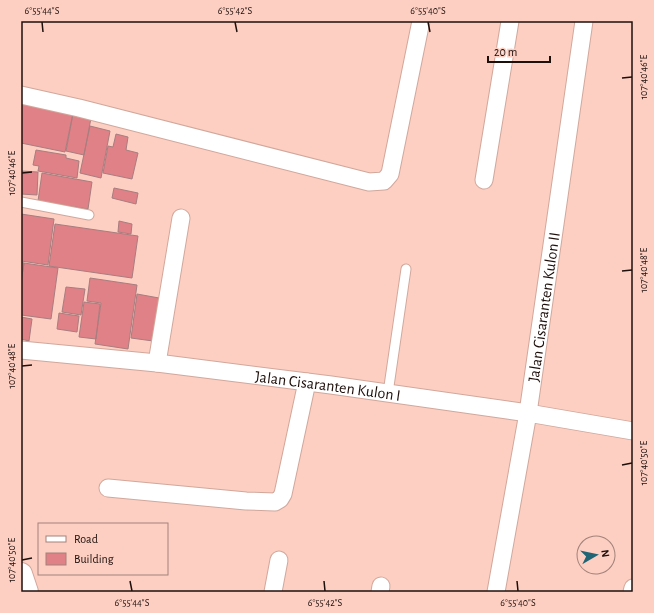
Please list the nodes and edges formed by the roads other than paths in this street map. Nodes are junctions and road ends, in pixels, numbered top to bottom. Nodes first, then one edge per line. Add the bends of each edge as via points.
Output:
1 (421, 21) edge
2 (510, 21) edge
3 (584, 21) edge
4 (21, 95) edge
5 (484, 180) dead end
6 (21, 202) edge
7 (89, 215) dead end
8 (181, 218) dead end
9 (406, 269) dead end
10 (21, 350) edge
11 (157, 363) junction
12 (307, 382) junction
13 (388, 393) junction
14 (528, 413) junction
15 (633, 431) edge
16 (108, 488) dead end
17 (279, 560) dead end
18 (21, 574) edge
19 (633, 588) edge
20 (27, 592) edge
21 (273, 592) edge
22 (496, 592) edge
23 (632, 592) edge

1 - 4 street via 390,174 384,181 369,182
2 - 5 street
3 - 14 street, Jalan Cisaranten Kulon II
6 - 7 lane
8 - 11 street
9 - 13 lane
10 - 11 street, Jalan Cisaranten Kulon I
11 - 12 street, Jalan Cisaranten Kulon I
12 - 13 street, Jalan Cisaranten Kulon I
12 - 16 street via 283,494 275,502
13 - 14 street, Jalan Cisaranten Kulon I
14 - 15 street, Jalan Cisaranten Kulon I
14 - 22 street, Jalan Cisaranten Kulon II
17 - 21 street
18 - 20 main road
19 - 23 street

